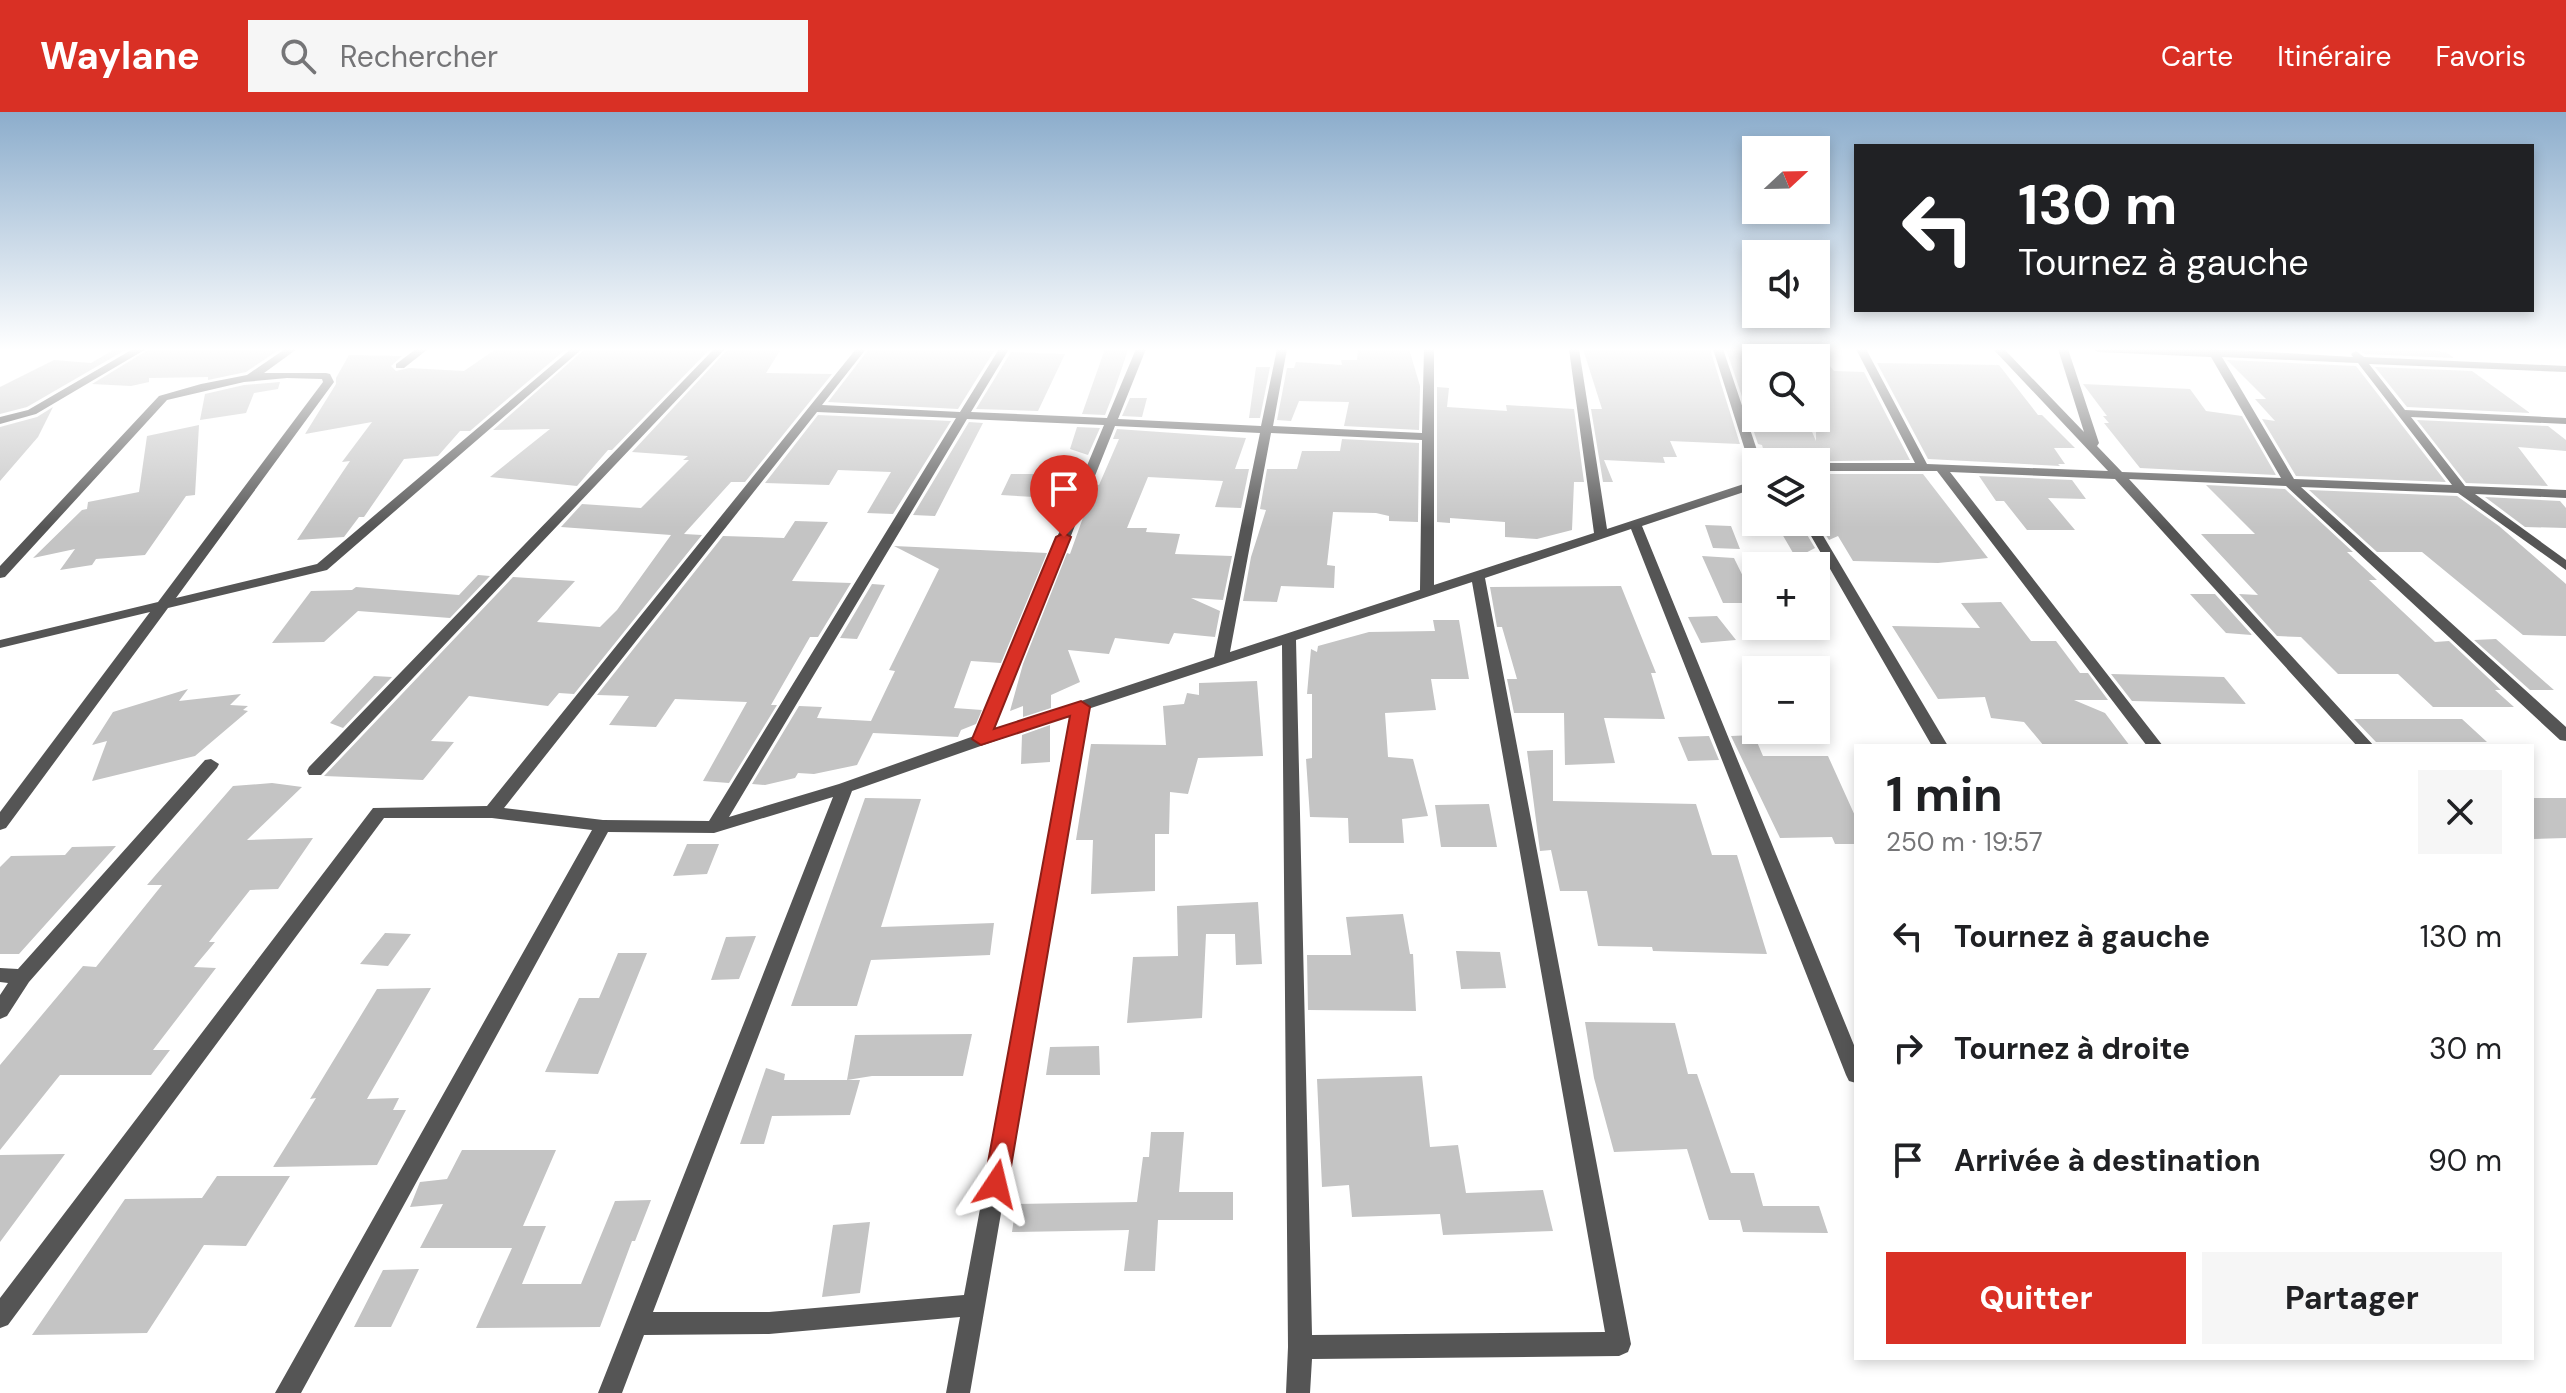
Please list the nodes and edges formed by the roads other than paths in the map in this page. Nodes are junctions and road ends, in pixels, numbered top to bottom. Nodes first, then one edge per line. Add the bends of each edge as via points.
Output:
1 (814, 408) edge
2 (38, 409) edge
3 (153, 409) edge
4 (309, 409) edge
5 (507, 409) edge
6 (663, 409) edge
7 (831, 409) edge
8 (968, 409) edge
9 (1116, 409) edge
10 (1270, 409) edge
11 (1428, 409) edge
12 (1583, 409) edge
13 (1737, 409) edge
14 (1892, 409) edge
15 (2055, 409) edge
16 (2082, 409) edge
17 (2247, 409) edge
18 (2398, 409) edge
19 (2401, 413) junction
20 (964, 415) junction
21 (0, 421) edge
22 (2566, 421) edge
23 (1111, 422) junction
24 (1266, 429) junction
25 (1427, 437) junction
26 (1750, 448) edge
27 (2094, 449) junction
28 (1830, 467) edge
29 (1923, 467) junction
30 (1941, 468) junction
31 (2119, 476) junction
32 (2290, 483) junction
33 (1742, 489) edge
34 (2462, 490) junction
35 (2566, 494) edge
36 (1635, 524) junction
37 (1601, 535) junction
38 (1817, 536) edge
39 (2566, 566) edge
40 (0, 574) edge
41 (1478, 576) junction
42 (1427, 593) junction
43 (162, 604) junction
44 (1289, 638) junction
45 (0, 644) edge
46 (1221, 660) junction
47 (1081, 707) junction
48 (2566, 736) edge
49 (981, 739) junction
50 (1939, 744) edge
51 (2153, 744) edge
52 (2364, 744) edge
53 (211, 764) dead end
54 (315, 771) dead end
55 (845, 788) junction
56 (492, 812) junction
57 (0, 824) edge
58 (603, 826) junction
59 (714, 827) junction
60 (0, 975) edge
61 (22, 977) junction
62 (0, 1011) edge
63 (1854, 1070) edge
64 (974, 1305) junction
65 (0, 1317) edge
66 (637, 1324) junction
67 (1300, 1347) junction
68 (287, 1393) edge
69 (610, 1393) edge
70 (958, 1393) edge
71 (1298, 1393) edge

1 - 56 street
2 - 21 street
3 - 40 street
4 - 43 street
5 - 43 street via 326,564
6 - 54 street
7 - 20 street
8 - 20 street
9 - 23 street
10 - 24 street
11 - 25 street
12 - 37 street
13 - 26 street
14 - 29 street
15 - 27 street
16 - 27 street
17 - 32 street
18 - 19 street
19 - 22 street
19 - 34 street
20 - 23 street
20 - 59 street
23 - 24 street
23 - 49 street
24 - 25 street
24 - 46 street
25 - 42 street
27 - 31 street
28 - 29 street
29 - 30 street
30 - 31 street
30 - 51 street
31 - 32 street
31 - 52 street
32 - 34 street
32 - 48 street
33 - 36 street
34 - 35 street
34 - 39 street
36 - 37 street
36 - 63 street
37 - 41 street
38 - 50 street
41 - 42 street
41 - 67 street via 1619,1344
42 - 44 street
43 - 45 street
43 - 57 street
44 - 46 street
44 - 67 street
46 - 47 street
47 - 49 street
47 - 64 street
49 - 55 street
53 - 61 street
55 - 59 street
55 - 66 street
56 - 58 street
56 - 65 street via 385,809 374,814
58 - 59 street
58 - 68 street
60 - 61 street
61 - 62 street
64 - 66 street via 769,1323
64 - 70 street
66 - 69 street
67 - 71 street

